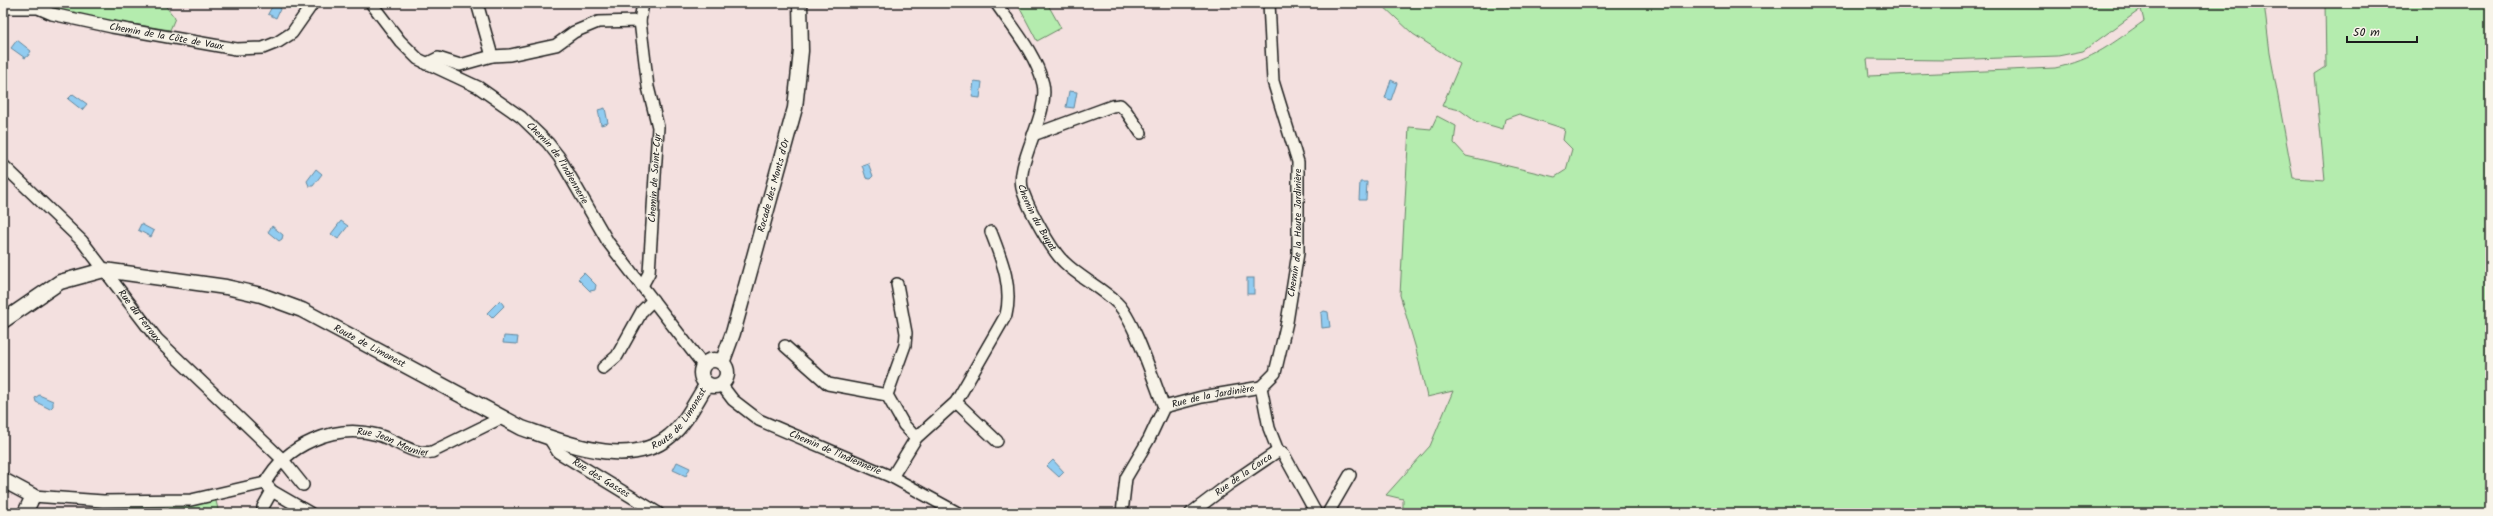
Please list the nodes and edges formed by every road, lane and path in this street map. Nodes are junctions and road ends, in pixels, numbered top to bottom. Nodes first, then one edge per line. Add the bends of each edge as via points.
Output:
1 (313, 3) edge
2 (372, 3) edge
3 (477, 3) edge
4 (643, 3) edge
5 (800, 3) edge
6 (996, 3) edge
7 (1269, 3) edge
8 (3, 8) edge
9 (640, 21) junction
10 (492, 56) junction
11 (426, 64) junction
12 (1141, 134) dead end
13 (1033, 136) junction
14 (3, 165) edge
15 (991, 232) dead end
16 (104, 270) junction
17 (897, 284) dead end
18 (642, 286) junction
19 (652, 300) junction
20 (3, 321) edge
21 (785, 346) dead end
22 (722, 363) junction
23 (703, 365) junction
24 (603, 368) dead end
25 (714, 384) junction
26 (1261, 387) junction
27 (887, 395) junction
28 (956, 402) junction
29 (1164, 407) junction
30 (501, 418) junction
31 (550, 438) junction
32 (916, 438) junction
33 (997, 441) dead end
34 (1278, 451) junction
35 (282, 460) junction
36 (1350, 475) dead end
37 (892, 477) junction
38 (3, 480) edge
39 (303, 485) dead end
40 (268, 487) junction
41 (33, 496) junction
42 (25, 513) edge
43 (263, 513) edge
44 (310, 513) edge
45 (658, 513) edge
46 (958, 513) edge
47 (1122, 513) edge
48 (1191, 513) edge
49 (1316, 513) edge
50 (1328, 513) edge

1 - 8 street, Chemin de la Côte de Vaux via 292,33 278,42 262,48 236,49 112,27 52,14 38,8
2 - 11 street, Chemin de l'Indiennerie via 400,41
3 - 10 street
4 - 9 street, Chemin de Saint-Cyr
5 - 22 street, Rocade des Monts d'Or via 801,51 795,108 733,333
6 - 13 street, Chemin du Buyat via 1033,59 1043,85 1041,112
7 - 26 street, Chemin de la Haute Jardinière via 1273,81 1298,162 1298,253 1287,322 1275,373
9 - 10 street via 598,22 574,32 556,45 510,55
9 - 18 street, Chemin de Saint-Cyr via 648,87 658,127 649,273
10 - 11 street via 460,65 438,58
11 - 18 street, Chemin de l'Indiennerie via 478,87 521,117 544,138 559,157 608,242
12 - 13 street via 1120,105
13 - 29 street, Chemin du Buyat via 1023,165 1022,191 1064,263 1118,303 1128,318
14 - 16 street, Rue du Ferroux via 82,242
15 - 28 street via 1005,270 1009,303 1006,314
16 - 20 street, Route de Limonest via 60,282
16 - 30 street, Route de Limonest via 226,287 261,295 302,310
16 - 35 street, Rue du Ferroux via 156,339
17 - 27 street via 906,332 905,345
18 - 19 street, Chemin de l'Indiennerie
19 - 23 street, Chemin de l'Indiennerie
19 - 24 street via 642,311 618,356
21 - 27 street via 828,384
22 - 23 street via 710,360
22 - 25 street via 726,373
23 - 25 street via 701,373
25 - 31 street, Route de Limonest via 671,435 639,452 611,452
25 - 37 street, Chemin de l'Indiennerie via 759,420
26 - 29 street, Rue de la Jardinière via 1202,397
26 - 34 street, Rue de la Jardinière via 1269,428
27 - 32 street via 904,425
28 - 32 street
28 - 33 street
29 - 47 street, Rue de la Jardinière via 1126,478
30 - 31 street, Route de Limonest
30 - 35 street, Rue Jean Meunier via 432,452 422,454 377,435 340,432 302,445
31 - 45 street, Rue des Gasses via 558,452
32 - 37 street
34 - 48 street, Rue de la Carca
34 - 49 street, Rue de la Jardinière via 1283,454
35 - 39 street, Rue du Ferroux
35 - 40 street, Rue Jean Meunier
36 - 50 street
37 - 46 street, Chemin de l'Indiennerie
38 - 41 street
40 - 41 street via 191,500 103,501
40 - 43 street, Rue Jean Meunier
40 - 44 street
41 - 42 street

